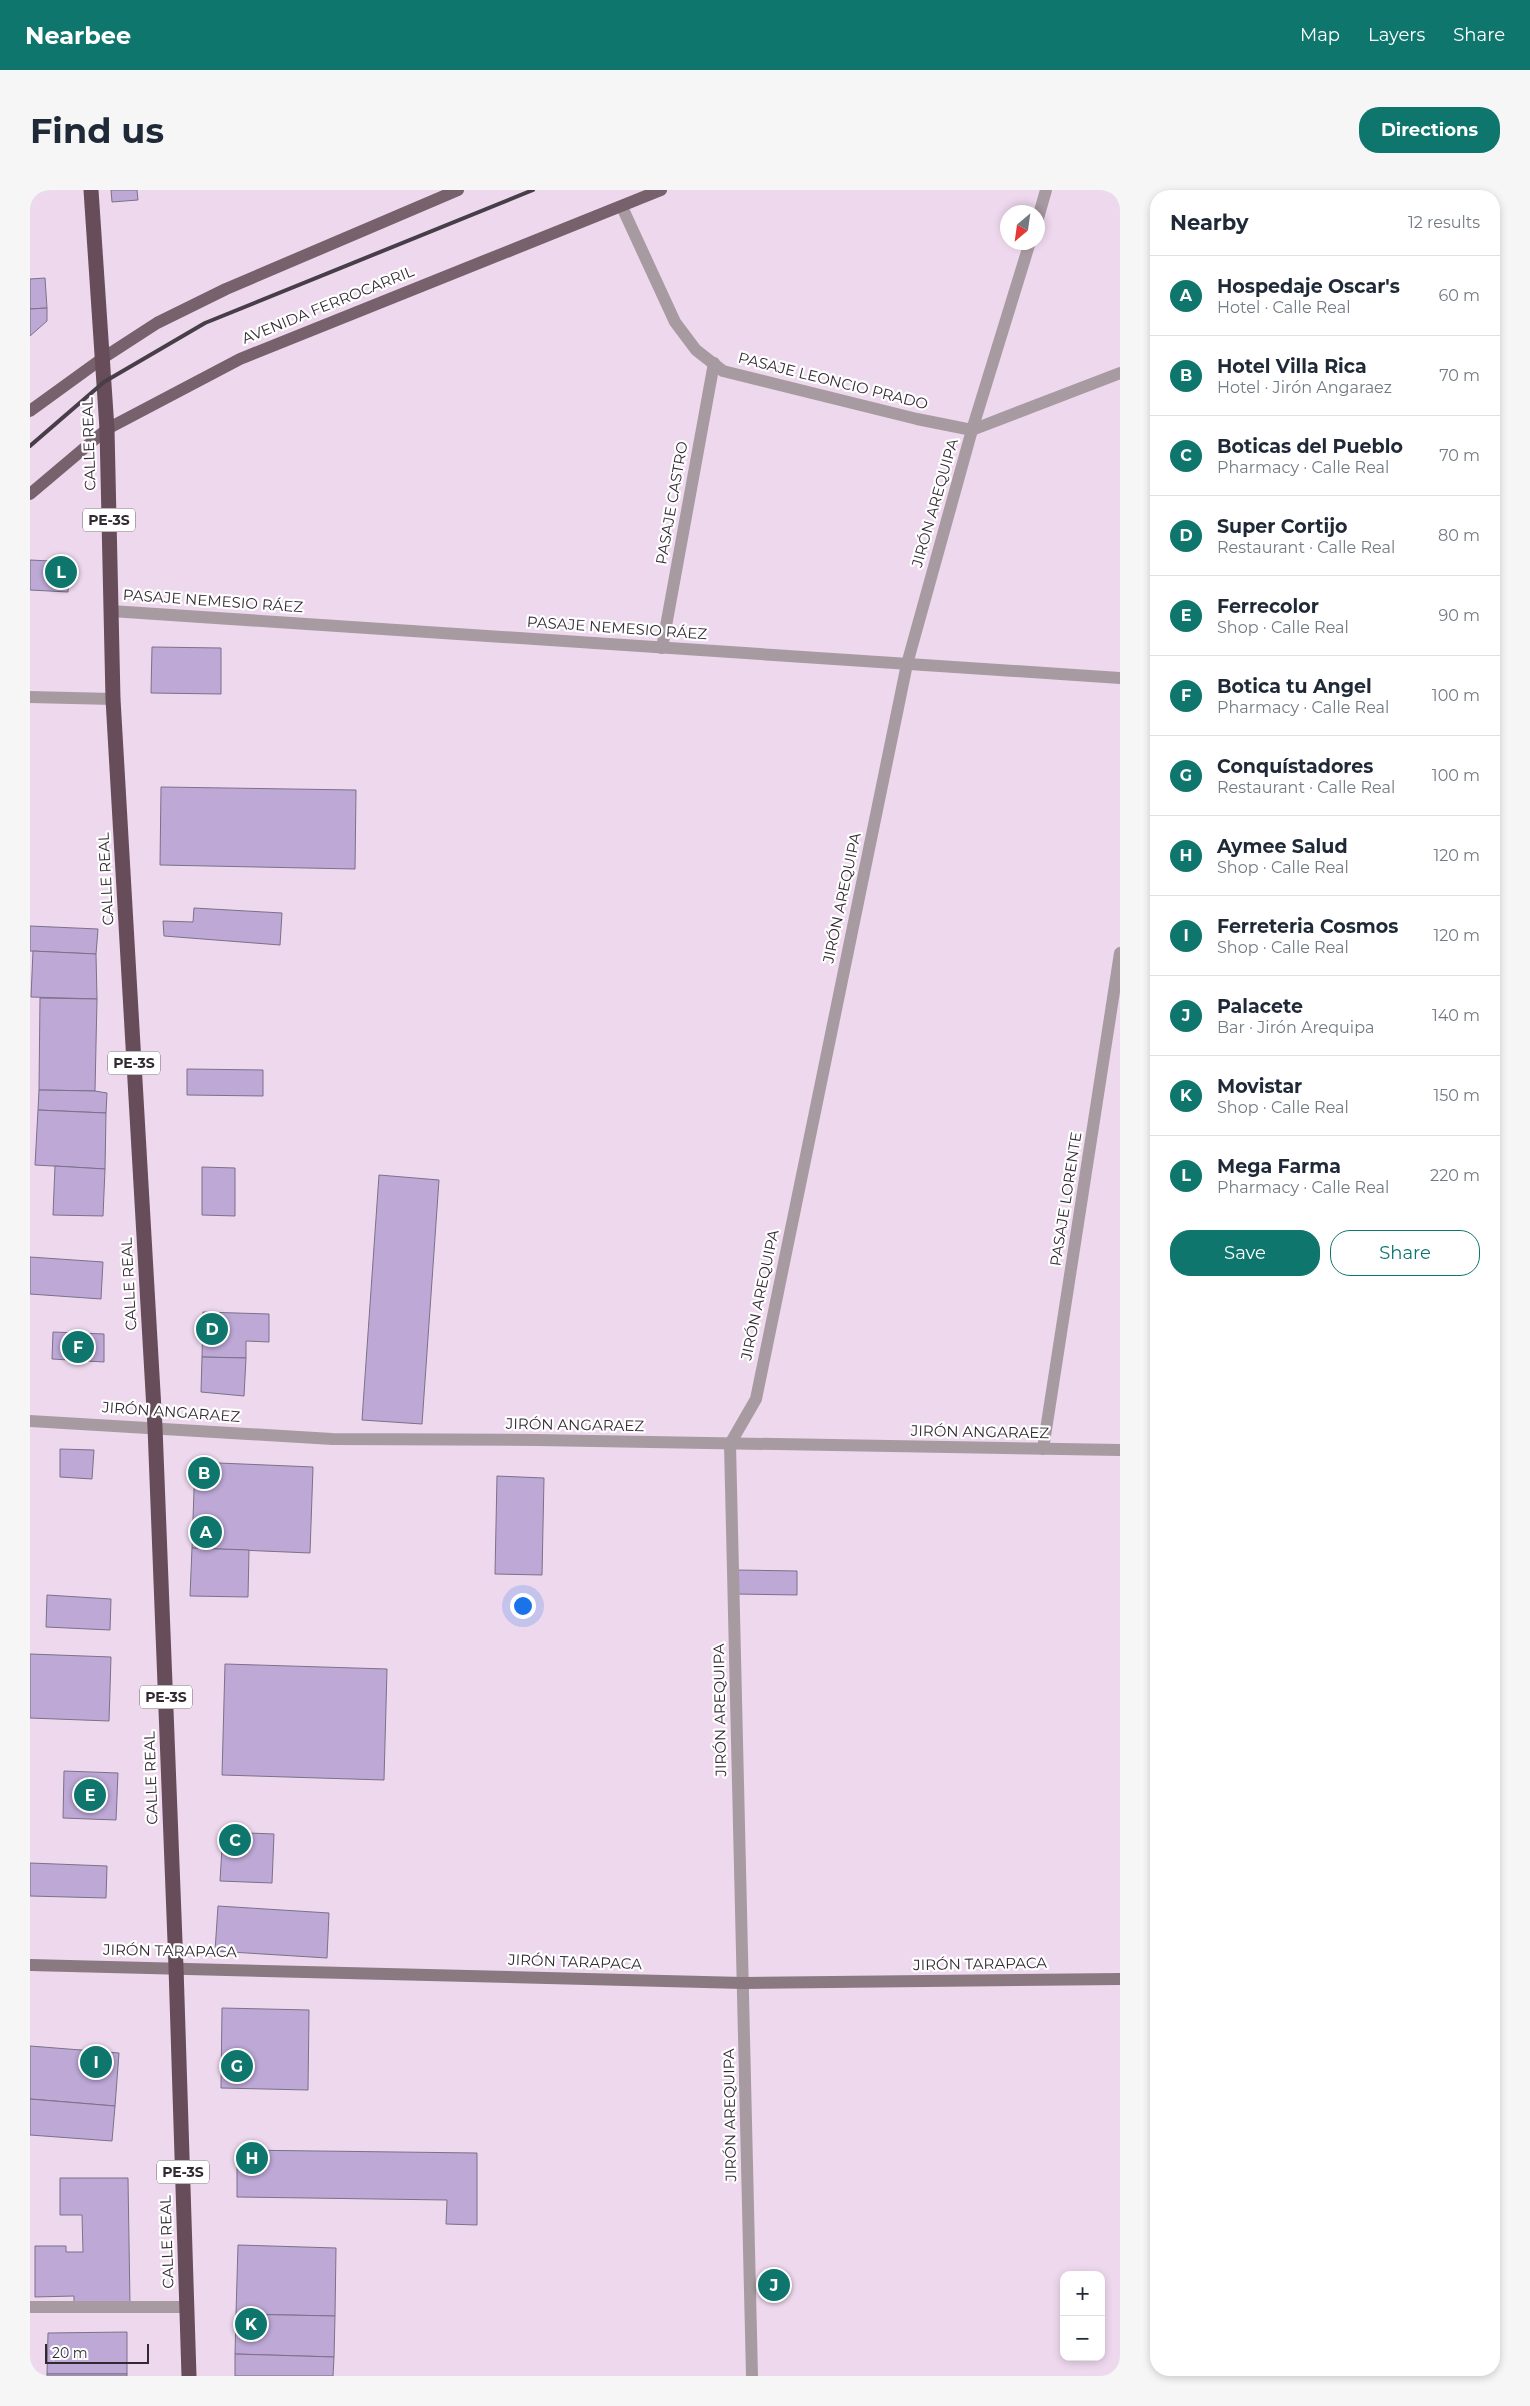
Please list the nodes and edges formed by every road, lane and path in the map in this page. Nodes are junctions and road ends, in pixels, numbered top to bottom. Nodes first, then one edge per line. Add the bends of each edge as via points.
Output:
1 (91, 190) edge
2 (458, 190) edge
3 (662, 190) edge
4 (1046, 190) edge
5 (1042, 205) edge
6 (622, 207) junction
7 (1028, 250) edge
8 (103, 358) junction
9 (714, 363) junction
10 (1120, 373) edge
11 (30, 411) edge
12 (107, 429) junction
13 (972, 430) junction
14 (30, 494) edge
15 (111, 611) junction
16 (662, 648) junction
17 (907, 664) junction
18 (1120, 678) edge
19 (30, 697) edge
20 (113, 699) junction
21 (1120, 953) edge
22 (30, 1421) edge
23 (155, 1427) junction
24 (730, 1444) junction
25 (1043, 1450) junction
26 (1120, 1450) edge
27 (30, 1965) edge
28 (176, 1967) junction
29 (1120, 1979) edge
30 (743, 1983) junction
31 (30, 2307) edge
32 (187, 2307) junction
33 (189, 2376) edge
34 (752, 2376) edge

1 - 8 highway, CALLE REAL / PE-3S
2 - 8 main road via 226,290 157,323
3 - 6 main road, AVENIDA FERROCARRIL
4 - 5 street
6 - 9 street, PASAJE LEONCIO PRADO via 675,322 696,350
6 - 12 main road, AVENIDA FERROCARRIL via 240,359
7 - 13 street, JIRÓN AREQUIPA
8 - 11 main road
8 - 12 highway, CALLE REAL / PE-3S
9 - 13 street, PASAJE LEONCIO PRADO via 723,371
9 - 16 street, PASAJE CASTRO
10 - 13 street
12 - 14 main road, AVENIDA FERROCARRIL
12 - 15 highway, CALLE REAL / PE-3S
13 - 17 street, JIRÓN AREQUIPA
15 - 16 street, PASAJE NEMESIO RÁEZ
15 - 20 highway, CALLE REAL / PE-3S
16 - 17 street, PASAJE NEMESIO RÁEZ
17 - 18 street, PASAJE NEMESIO RÁEZ
17 - 24 street, JIRÓN AREQUIPA via 756,1399
19 - 20 street
20 - 23 highway, CALLE REAL / PE-3S
21 - 25 street, PASAJE LORENTE
22 - 23 street, JIRÓN ANGARAEZ
23 - 24 street, JIRÓN ANGARAEZ via 332,1440
23 - 28 highway, CALLE REAL / PE-3S
24 - 25 street, JIRÓN ANGARAEZ
24 - 30 street, JIRÓN AREQUIPA
25 - 26 street, JIRÓN ANGARAEZ
27 - 28 street, JIRÓN TARAPACA
28 - 30 street, JIRÓN TARAPACA
28 - 32 highway, CALLE REAL / PE-3S
29 - 30 street, JIRÓN TARAPACA
30 - 34 street, JIRÓN AREQUIPA
31 - 32 street
32 - 33 highway, CALLE REAL / PE-3S

